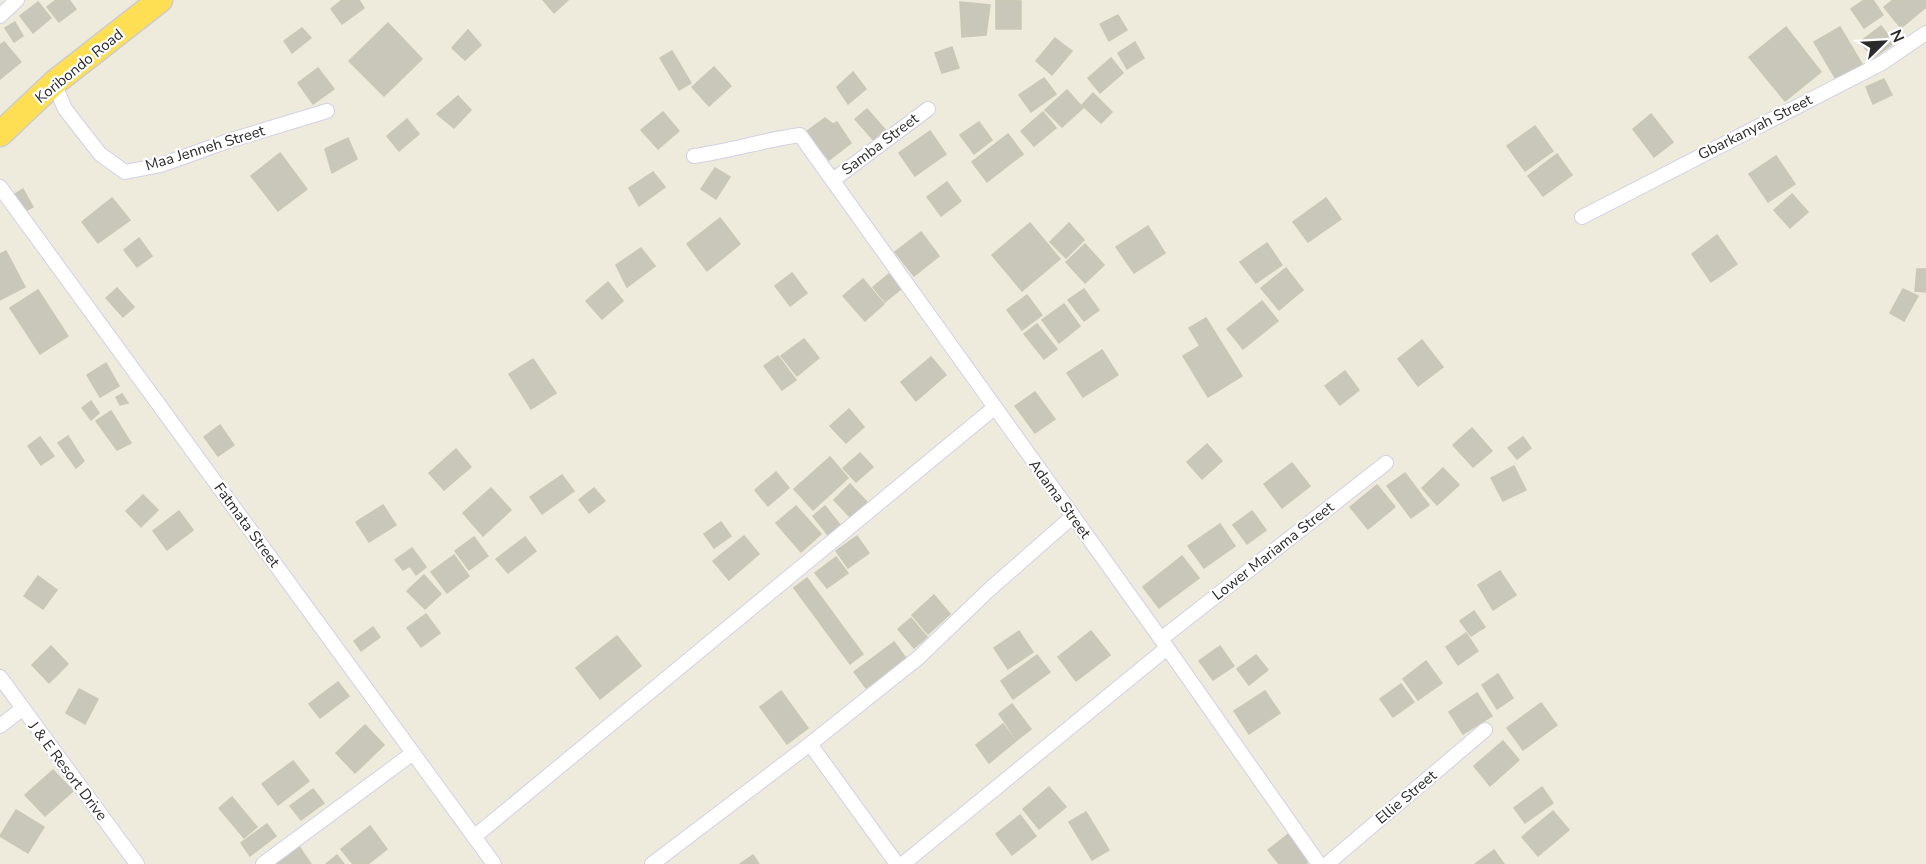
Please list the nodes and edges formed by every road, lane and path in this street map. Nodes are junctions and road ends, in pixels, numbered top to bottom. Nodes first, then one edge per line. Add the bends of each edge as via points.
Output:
1 (17, 0) edge
2 (160, 0) edge
3 (0, 16) edge
4 (1926, 33) edge
5 (54, 83) junction
6 (928, 109) dead end
7 (327, 111) dead end
8 (2, 128) edge
9 (694, 156) dead end
10 (833, 180) junction
11 (0, 187) edge
12 (1582, 217) dead end
13 (994, 408) junction
14 (1386, 463) dead end
15 (1072, 517) junction
16 (1164, 644) junction
17 (0, 677) edge
18 (22, 709) junction
19 (0, 726) edge
20 (1485, 730) dead end
21 (810, 744) junction
22 (413, 753) junction
23 (474, 837) junction
24 (137, 864) edge
25 (263, 864) edge
26 (494, 864) edge
27 (652, 864) edge
28 (897, 864) edge
29 (903, 864) edge
30 (1319, 864) edge
31 (1328, 864) edge

1 - 3 street
2 - 5 highway, Koribondo Road
4 - 12 street, Gbarkanyah Street via 1882,63
5 - 7 street, Maa Jenneh Street via 65,109 100,154 125,172 161,165
5 - 8 highway, Koribondo Road
6 - 10 street, Samba Street
9 - 10 street, Adama Street via 800,135
10 - 13 street, Adama Street
11 - 22 street, Fatmata Street
13 - 15 street, Adama Street
13 - 23 street
14 - 16 street, Lower Mariama Street
15 - 16 street, Adama Street
15 - 21 street via 990,588 918,658
16 - 29 street, Lower Mariama Street
16 - 30 street, Adama Street
17 - 18 street, J & E Resort Drive
18 - 19 street
18 - 24 street, J & E Resort Drive
20 - 31 street, Ellie Street
21 - 27 street
21 - 28 street
22 - 23 street, Fatmata Street
22 - 25 street
23 - 26 street, Fatmata Street

